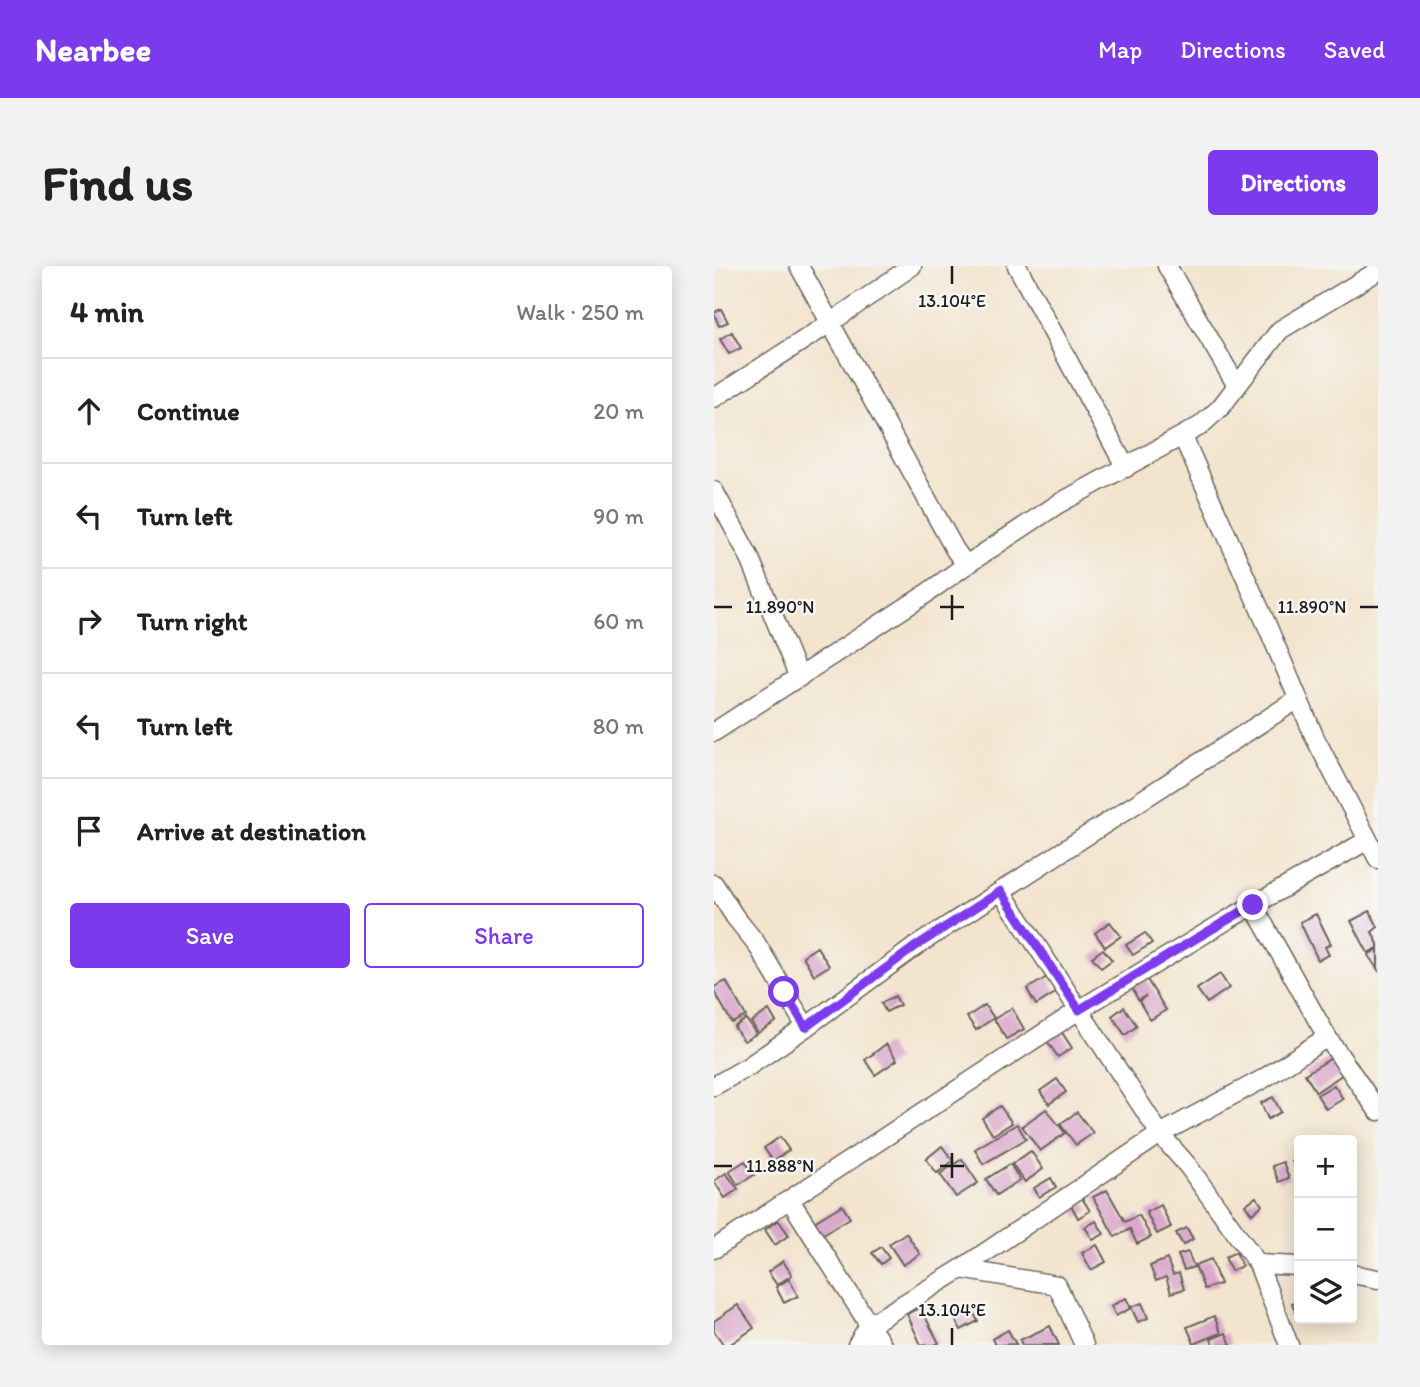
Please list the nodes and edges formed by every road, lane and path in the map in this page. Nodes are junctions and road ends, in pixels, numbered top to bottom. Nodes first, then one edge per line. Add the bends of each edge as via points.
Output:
1 (799, 266) edge
2 (912, 266) edge
3 (1017, 266) edge
4 (1167, 266) edge
5 (1378, 271) edge
6 (830, 323) junction
7 (1237, 386) junction
8 (714, 398) edge
9 (1183, 437) junction
10 (1126, 468) junction
11 (714, 491) edge
12 (966, 565) junction
13 (799, 678) junction
14 (1298, 699) junction
15 (714, 732) edge
16 (1368, 840) junction
17 (1378, 859) edge
18 (714, 884) edge
19 (1001, 891) junction
20 (1253, 905) junction
21 (1079, 1010) junction
22 (806, 1027) junction
23 (1327, 1037) junction
24 (714, 1086) edge
25 (1378, 1111) edge
26 (1160, 1134) junction
27 (790, 1200) junction
28 (714, 1249) edge
29 (1258, 1264) junction
30 (1294, 1266) edge
31 (961, 1269) junction
32 (1357, 1275) edge
33 (1378, 1279) edge
34 (869, 1325) junction
35 (858, 1345) edge
36 (882, 1345) edge
37 (1084, 1345) edge
38 (1289, 1345) edge

1 - 6 street
2 - 6 street
3 - 10 street
4 - 7 street
5 - 7 street via 1280,330
6 - 8 street
6 - 12 street
7 - 9 street via 1220,408
9 - 10 street
9 - 14 street
10 - 12 street via 1058,504
11 - 13 street via 749,556
12 - 13 street
13 - 15 street
14 - 16 street
14 - 19 street
16 - 17 street
16 - 20 street
18 - 22 street
19 - 21 street
19 - 22 street via 916,946
20 - 21 street
20 - 23 street
21 - 26 street
21 - 27 street
22 - 24 street
23 - 25 street
23 - 26 street via 1263,1079
26 - 29 street
26 - 31 street
27 - 28 street
27 - 34 street
29 - 30 street
29 - 38 street
31 - 34 street
31 - 37 street via 1057,1285
32 - 33 street
34 - 35 street
34 - 36 street

